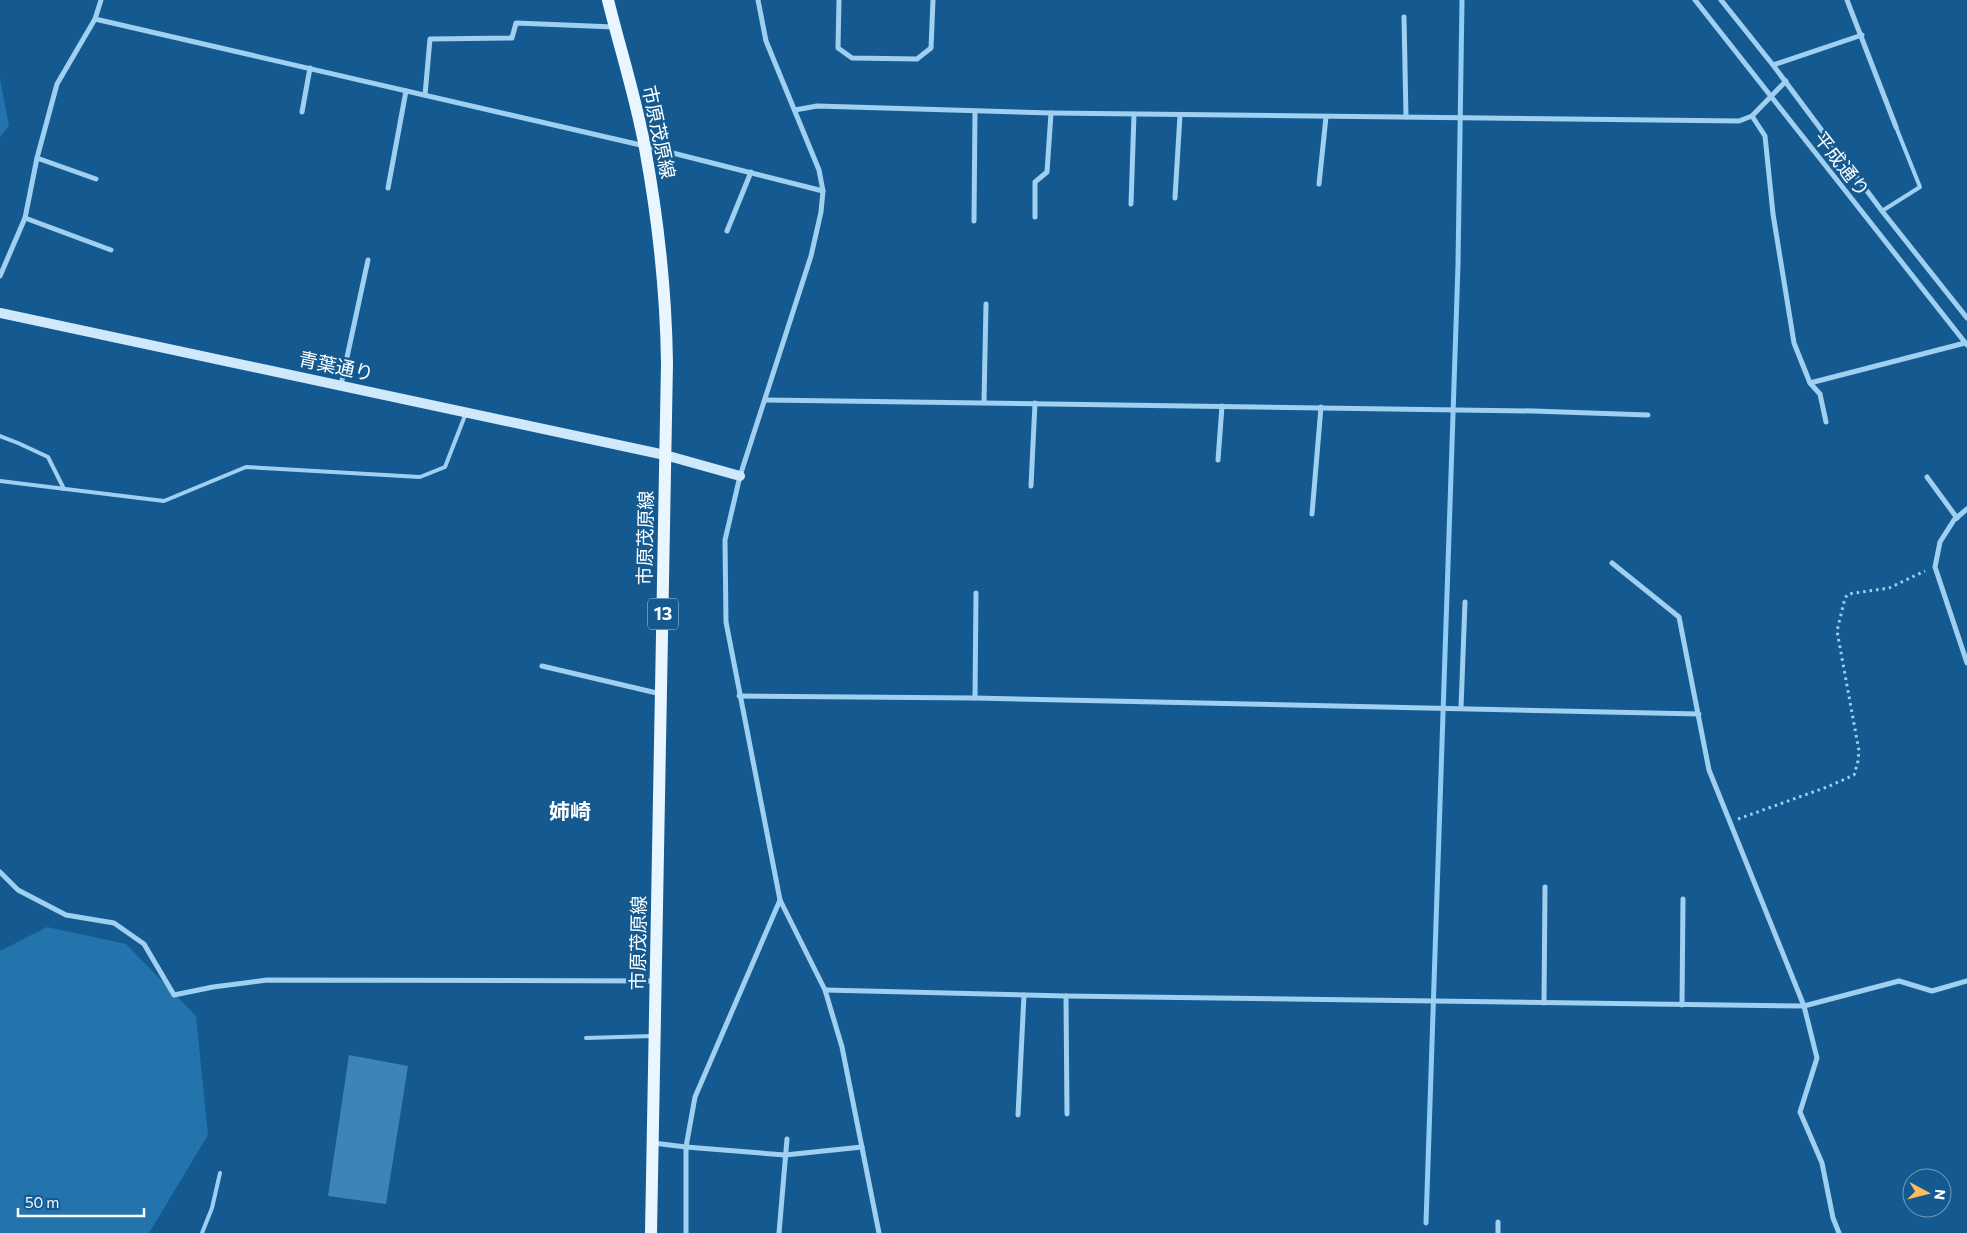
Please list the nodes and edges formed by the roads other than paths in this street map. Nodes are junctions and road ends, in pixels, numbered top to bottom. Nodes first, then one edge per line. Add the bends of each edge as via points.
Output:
1 (101, 0) edge
2 (608, 0) edge
3 (758, 0) edge
4 (838, 0) edge
5 (933, 0) edge
6 (1695, 0) edge
7 (1721, 0) edge
8 (1848, 0) edge
9 (1404, 17) dead end
10 (95, 18) junction
11 (615, 27) junction
12 (1862, 35) junction
13 (1773, 65) junction
14 (310, 68) junction
15 (1786, 81) junction
16 (406, 91) junction
17 (425, 95) junction
18 (1769, 96) junction
19 (795, 110) junction
20 (975, 111) junction
21 (302, 112) dead end
22 (1051, 113) junction
23 (1134, 114) junction
24 (1180, 115) junction
25 (1752, 116) junction
26 (1326, 117) junction
27 (1406, 117) junction
28 (1896, 127) joint
29 (645, 146) junction
30 (37, 158) junction
31 (751, 172) junction
32 (96, 180) dead end
33 (1319, 184) dead end
34 (388, 188) dead end
35 (823, 191) junction
36 (1175, 198) dead end
37 (1131, 204) dead end
38 (1882, 211) junction
39 (1034, 216) dead end
40 (25, 218) junction
41 (974, 221) dead end
42 (727, 232) dead end
43 (111, 250) dead end
44 (368, 260) dead end
45 (0, 276) edge
46 (986, 304) dead end
47 (0, 313) edge
48 (1967, 318) edge
49 (1966, 344) edge
50 (1810, 383) junction
51 (341, 385) junction
52 (766, 400) junction
53 (984, 402) junction
54 (1035, 403) junction
55 (1222, 406) junction
56 (1321, 408) junction
57 (466, 413) junction
58 (1648, 415) dead end
59 (1826, 422) dead end
60 (0, 436) edge
61 (665, 455) junction
62 (1218, 460) dead end
63 (740, 476) junction
64 (1927, 477) dead end
65 (0, 480) edge
66 (1031, 486) dead end
67 (64, 489) junction
68 (1967, 509) edge
69 (1312, 514) dead end
70 (1957, 518) junction
71 (1612, 563) dead end
72 (976, 593) dead end
73 (1465, 602) dead end
74 (1967, 663) edge
75 (542, 666) dead end
76 (662, 694) junction
77 (739, 696) junction
78 (975, 698) junction
79 (1461, 708) junction
80 (1699, 714) junction
81 (0, 872) edge
82 (1545, 887) dead end
83 (1683, 898) dead end
84 (780, 900) junction
85 (656, 981) junction
86 (1967, 981) edge
87 (825, 990) junction
88 (1024, 995) junction
89 (1066, 996) junction
90 (1544, 1003) junction
91 (1682, 1006) junction
92 (1804, 1006) junction
93 (655, 1036) junction
94 (586, 1038) dead end
95 (1067, 1114) dead end
96 (1018, 1115) dead end
97 (787, 1139) dead end
98 (653, 1143) junction
99 (686, 1147) junction
100 (862, 1147) junction
101 (785, 1155) junction
102 (220, 1173) dead end
103 (1498, 1222) dead end
104 (202, 1233) edge
105 (651, 1233) edge
106 (686, 1233) edge
107 (779, 1233) edge
108 (879, 1233) edge
109 (1498, 1233) edge
110 (1839, 1233) edge

1 - 10 street
2 - 11 main road, 市原茂原線 / 13
3 - 19 street via 766,41
4 - 5 street via 838,48 852,58 917,59 930,48
6 - 18 street, 平成通り
7 - 13 street, 平成通り
8 - 12 street
9 - 27 street
10 - 14 street
10 - 30 street via 57,84
11 - 17 street via 516,23 512,38 430,40
11 - 29 main road, 市原茂原線 / 13
12 - 13 street
12 - 28 street
13 - 15 street, 平成通り
14 - 16 street
14 - 21 street
15 - 18 street
15 - 38 street, 平成通り
16 - 17 street
16 - 34 street
17 - 29 street
18 - 25 street
18 - 49 street, 平成通り
19 - 20 street via 817,106
19 - 35 street via 819,170
20 - 22 street
20 - 41 street
22 - 23 street
22 - 39 street via 1047,172 1035,182
23 - 24 street
23 - 37 street
24 - 26 street
24 - 36 street
25 - 27 street via 1739,120
25 - 50 street via 1765,136 1773,214 1794,343
26 - 27 street
26 - 33 street
28 - 38 lane via 1920,187
29 - 31 street
29 - 61 main road, 市原茂原線 / 13 via 666,322
30 - 32 street
30 - 40 street
31 - 35 street
31 - 42 street
35 - 52 street via 811,256
38 - 48 street, 平成通り
40 - 43 street
40 - 45 street
44 - 51 street
46 - 53 street
47 - 51 street, 青葉通り
49 - 50 street
50 - 59 street via 1820,394
51 - 57 street, 青葉通り
52 - 53 street
52 - 63 street
53 - 54 street
54 - 55 street
54 - 66 street
55 - 56 street
55 - 62 street
56 - 58 street via 1533,410
56 - 69 street
57 - 61 street, 青葉通り
57 - 67 lane via 445,467 420,477 246,467 164,501
60 - 67 lane via 48,458
61 - 63 street, 青葉通り
61 - 76 main road, 市原茂原線 / 13
63 - 77 street via 725,540 726,622
64 - 70 street
65 - 67 lane
68 - 70 street
70 - 74 street via 1940,542 1935,567
71 - 80 street via 1679,616
72 - 78 street
73 - 79 street
75 - 76 street
76 - 85 main road, 市原茂原線 / 13
77 - 78 street
77 - 84 street
78 - 79 street
79 - 80 street
80 - 92 street via 1709,770
81 - 85 street via 18,890 66,915 114,924 144,944 174,995 267,980
82 - 90 street
83 - 91 street
84 - 87 street
84 - 99 street via 696,1096
85 - 93 main road, 市原茂原線 / 13
86 - 92 street via 1932,991 1899,981
87 - 88 street
87 - 100 street via 842,1047
88 - 89 street
88 - 96 street
89 - 90 street
89 - 95 street
90 - 91 street
91 - 92 street
92 - 110 street via 1816,1058 1800,1112 1822,1163
93 - 94 lane
93 - 98 main road, 市原茂原線 / 13
97 - 101 street
98 - 99 street
98 - 105 main road, 市原茂原線 / 13
99 - 101 street
99 - 106 street
100 - 101 street
100 - 108 street
101 - 107 street
102 - 104 lane
103 - 109 street

